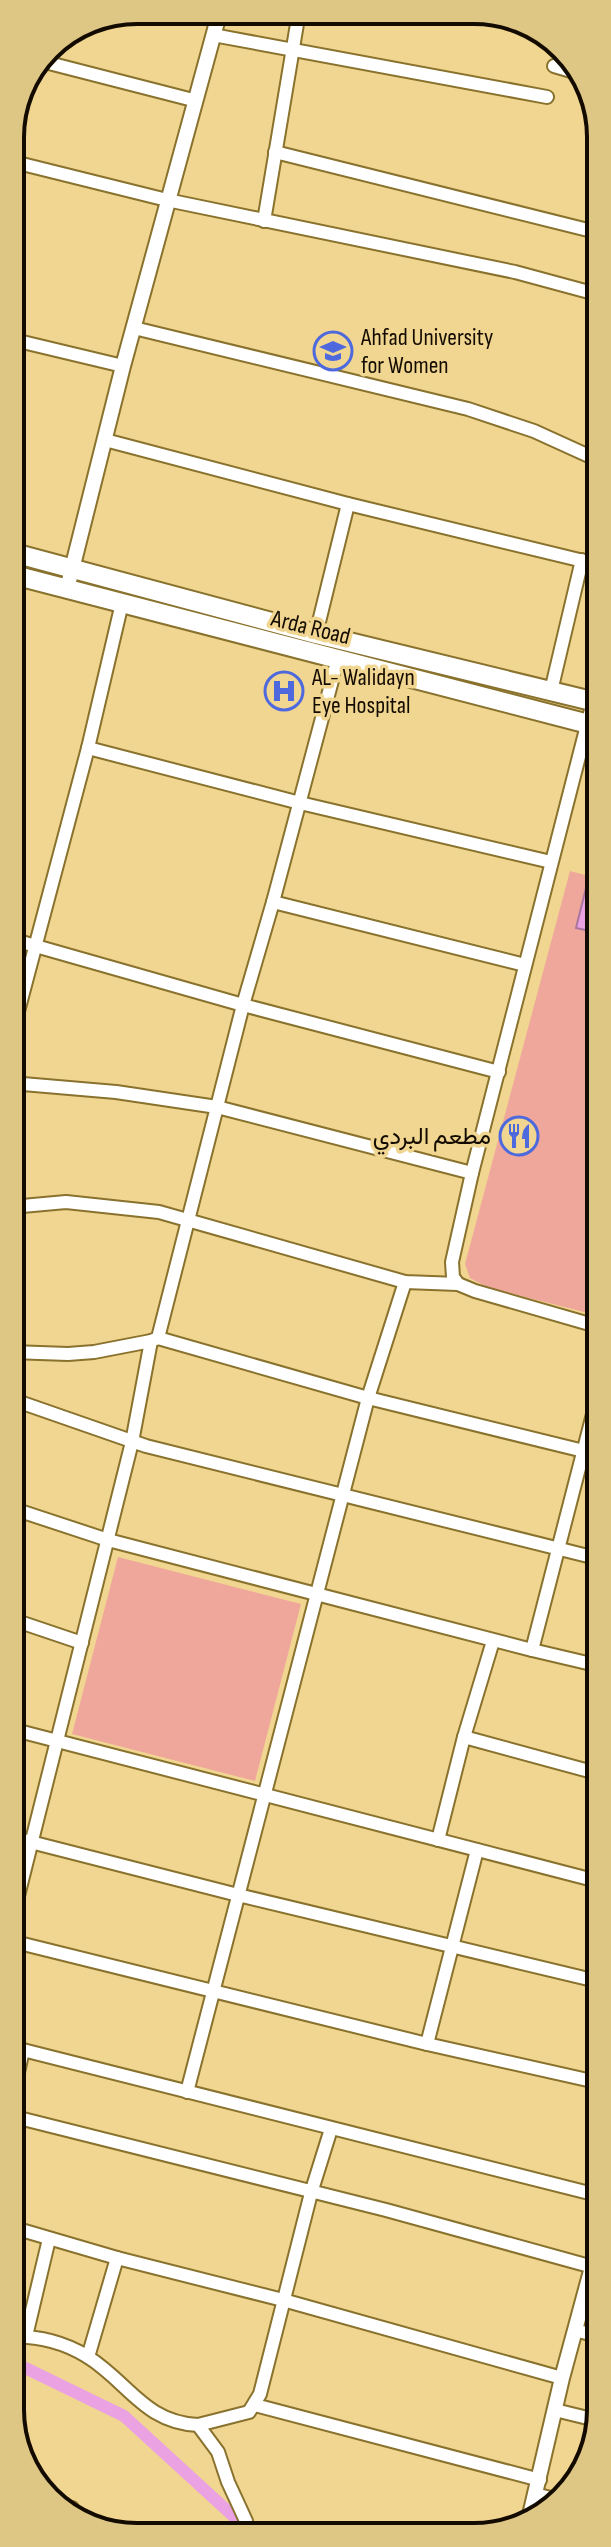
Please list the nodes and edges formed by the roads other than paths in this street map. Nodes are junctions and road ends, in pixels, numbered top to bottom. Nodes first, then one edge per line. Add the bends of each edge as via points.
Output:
1 (216, 24) edge
2 (297, 24) edge
3 (213, 35) junction
4 (293, 50) junction
5 (51, 64) edge
6 (554, 66) dead end
7 (564, 69) edge
8 (547, 97) dead end
9 (193, 100) junction
10 (275, 152) junction
11 (24, 164) edge
12 (167, 200) junction
13 (264, 221) junction
14 (587, 230) edge
15 (587, 291) edge
16 (134, 328) junction
17 (24, 342) edge
18 (123, 366) junction
19 (105, 440) junction
20 (587, 455) edge
21 (348, 504) junction
22 (24, 555) edge
23 (582, 560) junction
24 (587, 561) edge
25 (72, 567) junction
26 (24, 578) edge
27 (67, 589) junction
28 (122, 603) junction
29 (316, 634) junction
30 (338, 658) junction
31 (551, 691) junction
32 (587, 701) edge
33 (587, 723) edge
34 (587, 747) edge
35 (88, 748) junction
36 (300, 803) junction
37 (551, 862) junction
38 (273, 902) junction
39 (24, 943) edge
40 (36, 946) junction
41 (525, 965) junction
42 (24, 990) edge
43 (243, 1005) junction
44 (499, 1072) junction
45 (24, 1084) edge
46 (217, 1107) junction
47 (472, 1173) junction
48 (24, 1206) edge
49 (188, 1219) junction
50 (405, 1282) junction
51 (458, 1284) junction
52 (587, 1323) edge
53 (155, 1340) junction
54 (24, 1352) edge
55 (368, 1398) junction
56 (24, 1404) edge
57 (587, 1439) edge
58 (132, 1442) junction
59 (584, 1451) junction
60 (587, 1452) edge
61 (342, 1495) junction
62 (24, 1512) edge
63 (108, 1540) junction
64 (558, 1549) junction
65 (587, 1556) edge
66 (316, 1595) junction
67 (24, 1623) edge
68 (493, 1641) junction
69 (82, 1643) junction
70 (532, 1650) junction
71 (587, 1663) edge
72 (24, 1732) edge
73 (464, 1737) junction
74 (57, 1741) junction
75 (587, 1770) edge
76 (265, 1795) junction
77 (438, 1840) junction
78 (24, 1841) edge
79 (32, 1844) junction
80 (477, 1850) junction
81 (24, 1874) edge
82 (587, 1878) edge
83 (238, 1895) junction
84 (24, 1944) edge
85 (451, 1946) junction
86 (587, 1979) edge
87 (213, 1992) junction
88 (427, 2044) junction
89 (24, 2051) edge
90 (587, 2080) edge
91 (187, 2092) junction
92 (24, 2119) edge
93 (331, 2129) junction
94 (311, 2193) junction
95 (587, 2193) edge
96 (24, 2231) edge
97 (49, 2239) junction
98 (117, 2258) junction
99 (587, 2265) edge
100 (587, 2288) edge
101 (283, 2300) junction
102 (575, 2330) junction
103 (587, 2333) edge
104 (26, 2336) joint
105 (88, 2357) junction
106 (562, 2378) junction
107 (255, 2405) junction
108 (555, 2410) junction
109 (587, 2418) edge
110 (198, 2425) junction
111 (538, 2487) junction
112 (550, 2494) edge
113 (532, 2507) edge
114 (246, 2523) edge

1 - 3 street
2 - 4 street
3 - 4 street
3 - 9 street
4 - 8 street
4 - 10 street
5 - 9 street
6 - 7 street
9 - 12 street
10 - 13 street
10 - 14 street
11 - 12 street
12 - 13 street
12 - 16 street
13 - 15 street
16 - 18 street
16 - 20 street via 468,409
17 - 18 street
18 - 19 street
19 - 21 street
19 - 25 street
21 - 23 street
21 - 29 street
22 - 25 main road, Arda Road
23 - 24 street
23 - 31 street
25 - 27 street
25 - 29 main road, Arda Road
26 - 27 main road, Arda Road
27 - 28 main road, Arda Road
28 - 30 main road, Arda Road
28 - 35 street
29 - 31 main road, Arda Road
30 - 33 main road, Arda Road
30 - 36 street
31 - 32 main road, Arda Road
34 - 37 street
35 - 36 street
35 - 40 street
36 - 37 street
36 - 38 street
37 - 41 street
38 - 41 street
38 - 43 street
39 - 40 street
40 - 42 street
40 - 43 street
41 - 44 street
43 - 44 street
43 - 46 street
44 - 47 street
45 - 46 street
46 - 47 street
46 - 49 street
47 - 51 street via 452,1262
48 - 49 street via 66,1202
49 - 50 street
49 - 53 street
50 - 51 street
50 - 55 street
51 - 52 street
53 - 54 street via 94,1352
53 - 55 street
53 - 58 street
55 - 59 street
55 - 61 street
56 - 58 street
57 - 59 street
58 - 61 street
58 - 63 street
59 - 60 street
59 - 64 street
61 - 64 street
61 - 66 street
62 - 63 street
63 - 66 street
63 - 69 street
64 - 65 street
64 - 70 street
66 - 68 street
66 - 76 street
67 - 69 street
68 - 70 street
68 - 73 street
69 - 74 street
70 - 71 street
72 - 74 street
73 - 75 street
73 - 77 street
74 - 76 street
74 - 79 street
76 - 77 street
76 - 83 street
77 - 80 street
78 - 79 street
79 - 81 street
79 - 83 street
80 - 82 street
80 - 85 street
83 - 85 street
83 - 87 street
84 - 87 street
85 - 86 street
85 - 88 street
87 - 88 street
87 - 91 street
88 - 90 street
89 - 91 street
91 - 93 street
92 - 94 street
93 - 94 street
93 - 95 street
94 - 99 street
94 - 101 street
96 - 97 street
97 - 98 street
97 - 104 street
98 - 101 street
98 - 105 street
100 - 102 street
101 - 106 street
101 - 107 street
102 - 103 street
102 - 106 street
104 - 105 street via 54,2341
105 - 110 street via 152,2411 178,2424
106 - 108 street
107 - 110 street via 249,2412
107 - 111 street
108 - 109 street
108 - 111 street
110 - 114 street via 218,2452
111 - 112 street
111 - 113 street

